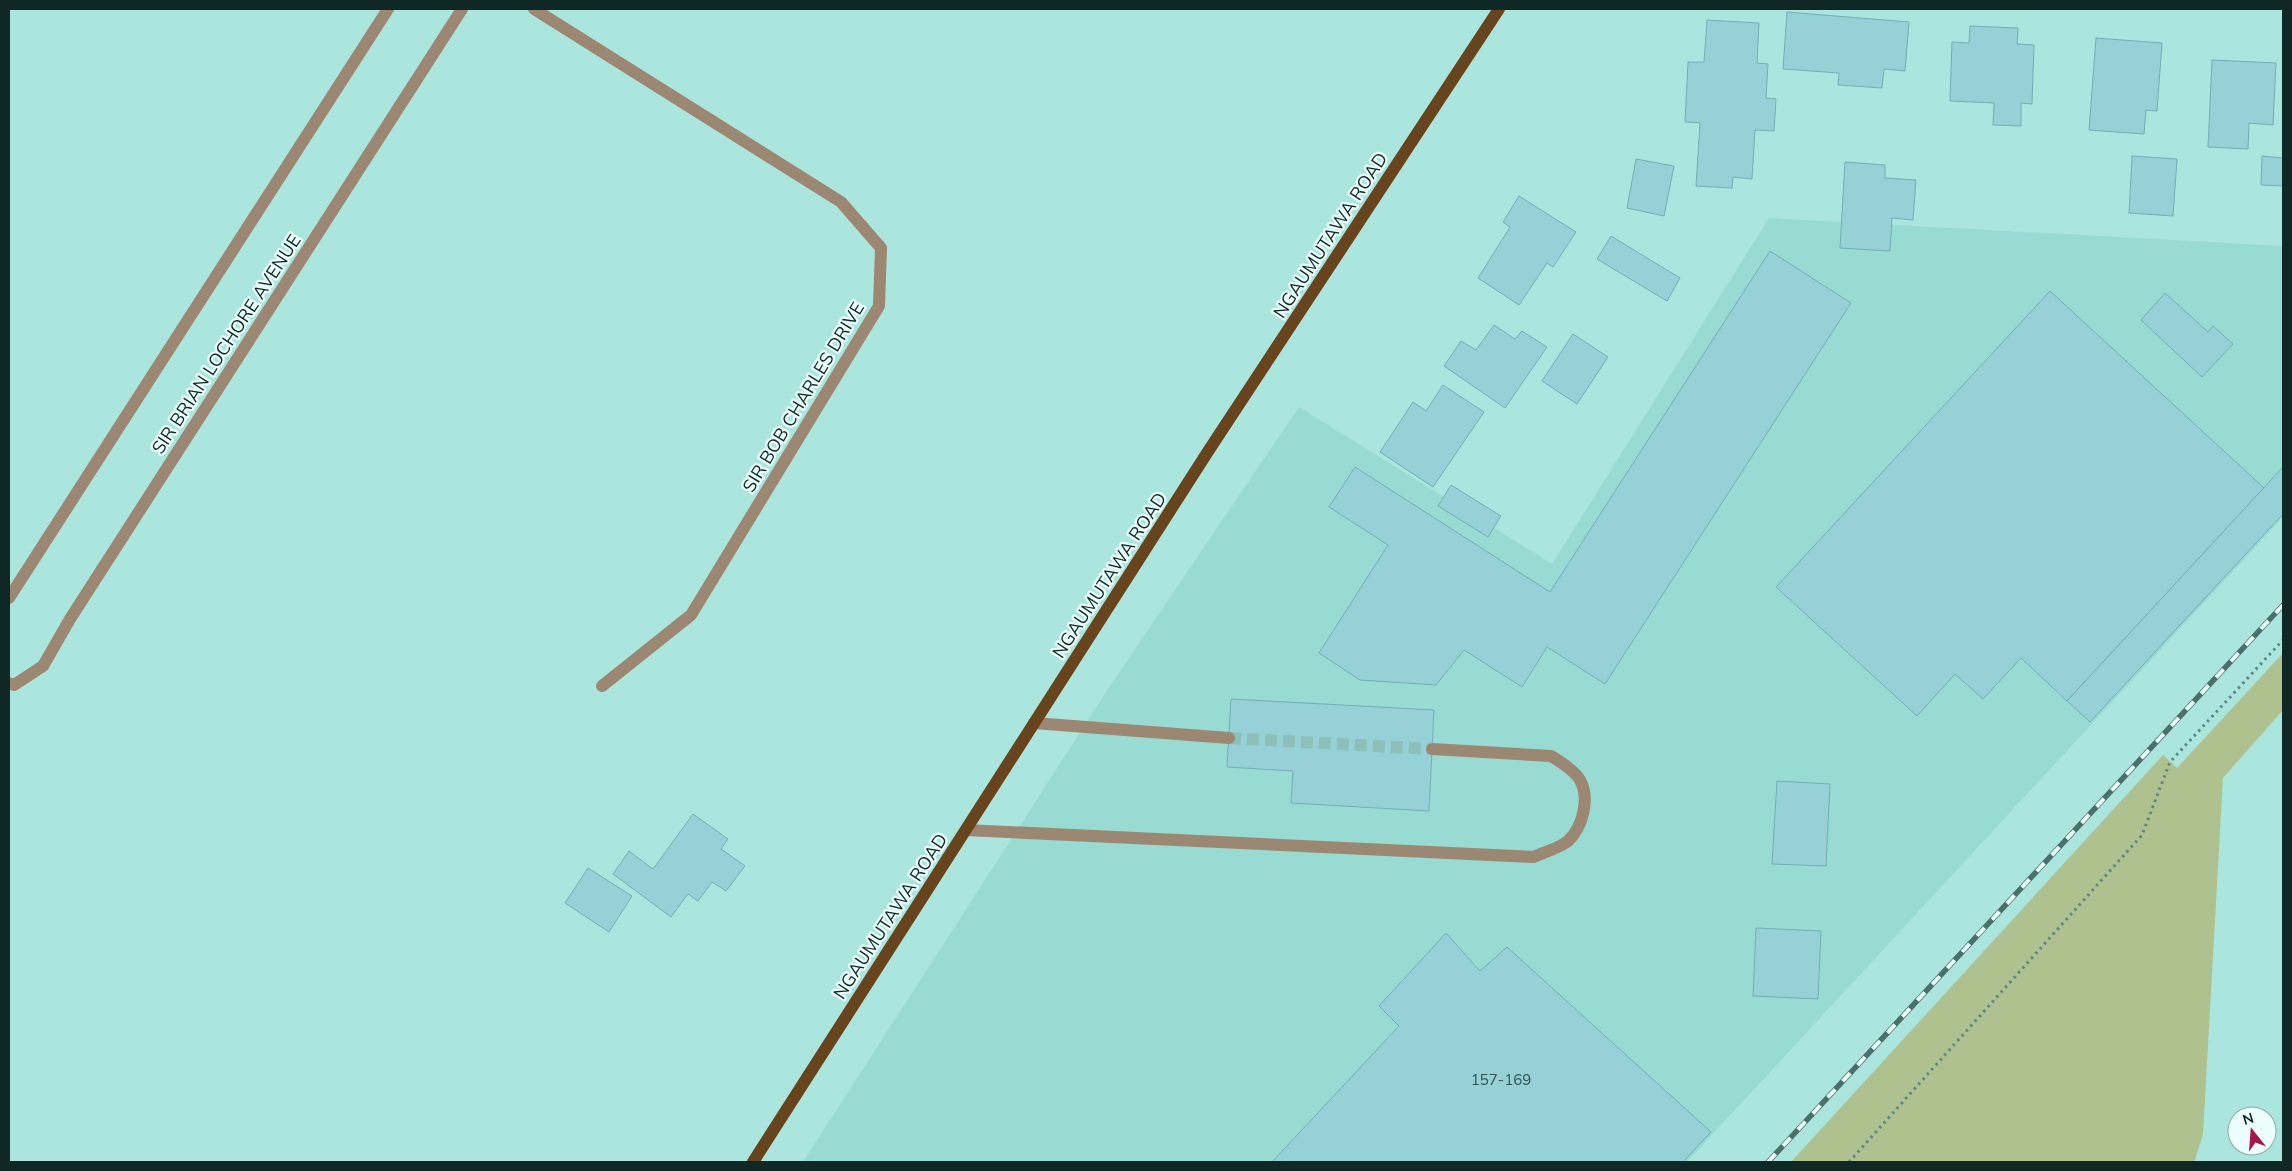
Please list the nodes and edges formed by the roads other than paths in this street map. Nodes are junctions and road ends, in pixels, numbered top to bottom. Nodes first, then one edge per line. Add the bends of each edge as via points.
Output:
1 (388, 9) edge
2 (462, 9) edge
3 (534, 9) edge
4 (1499, 9) edge
5 (9, 598) edge
6 (9, 683) edge
7 (602, 686) dead end
8 (1034, 723) junction
9 (1229, 738) tunnel mouth
10 (1432, 748) tunnel mouth
11 (966, 830) junction
12 (753, 1162) edge

1 - 5 street
2 - 6 street, SIR BRIAN LOCHORE AVENUE via 42,666 14,684
3 - 7 street, SIR BOB CHARLES DRIVE via 841,202 880,248 879,306 691,616
4 - 8 main road, NGAUMUTAWA ROAD
8 - 9 street
8 - 11 main road, NGAUMUTAWA ROAD
10 - 11 street via 1551,756 1580,781 1586,809 1577,830 1568,842 1534,857
11 - 12 main road, NGAUMUTAWA ROAD

